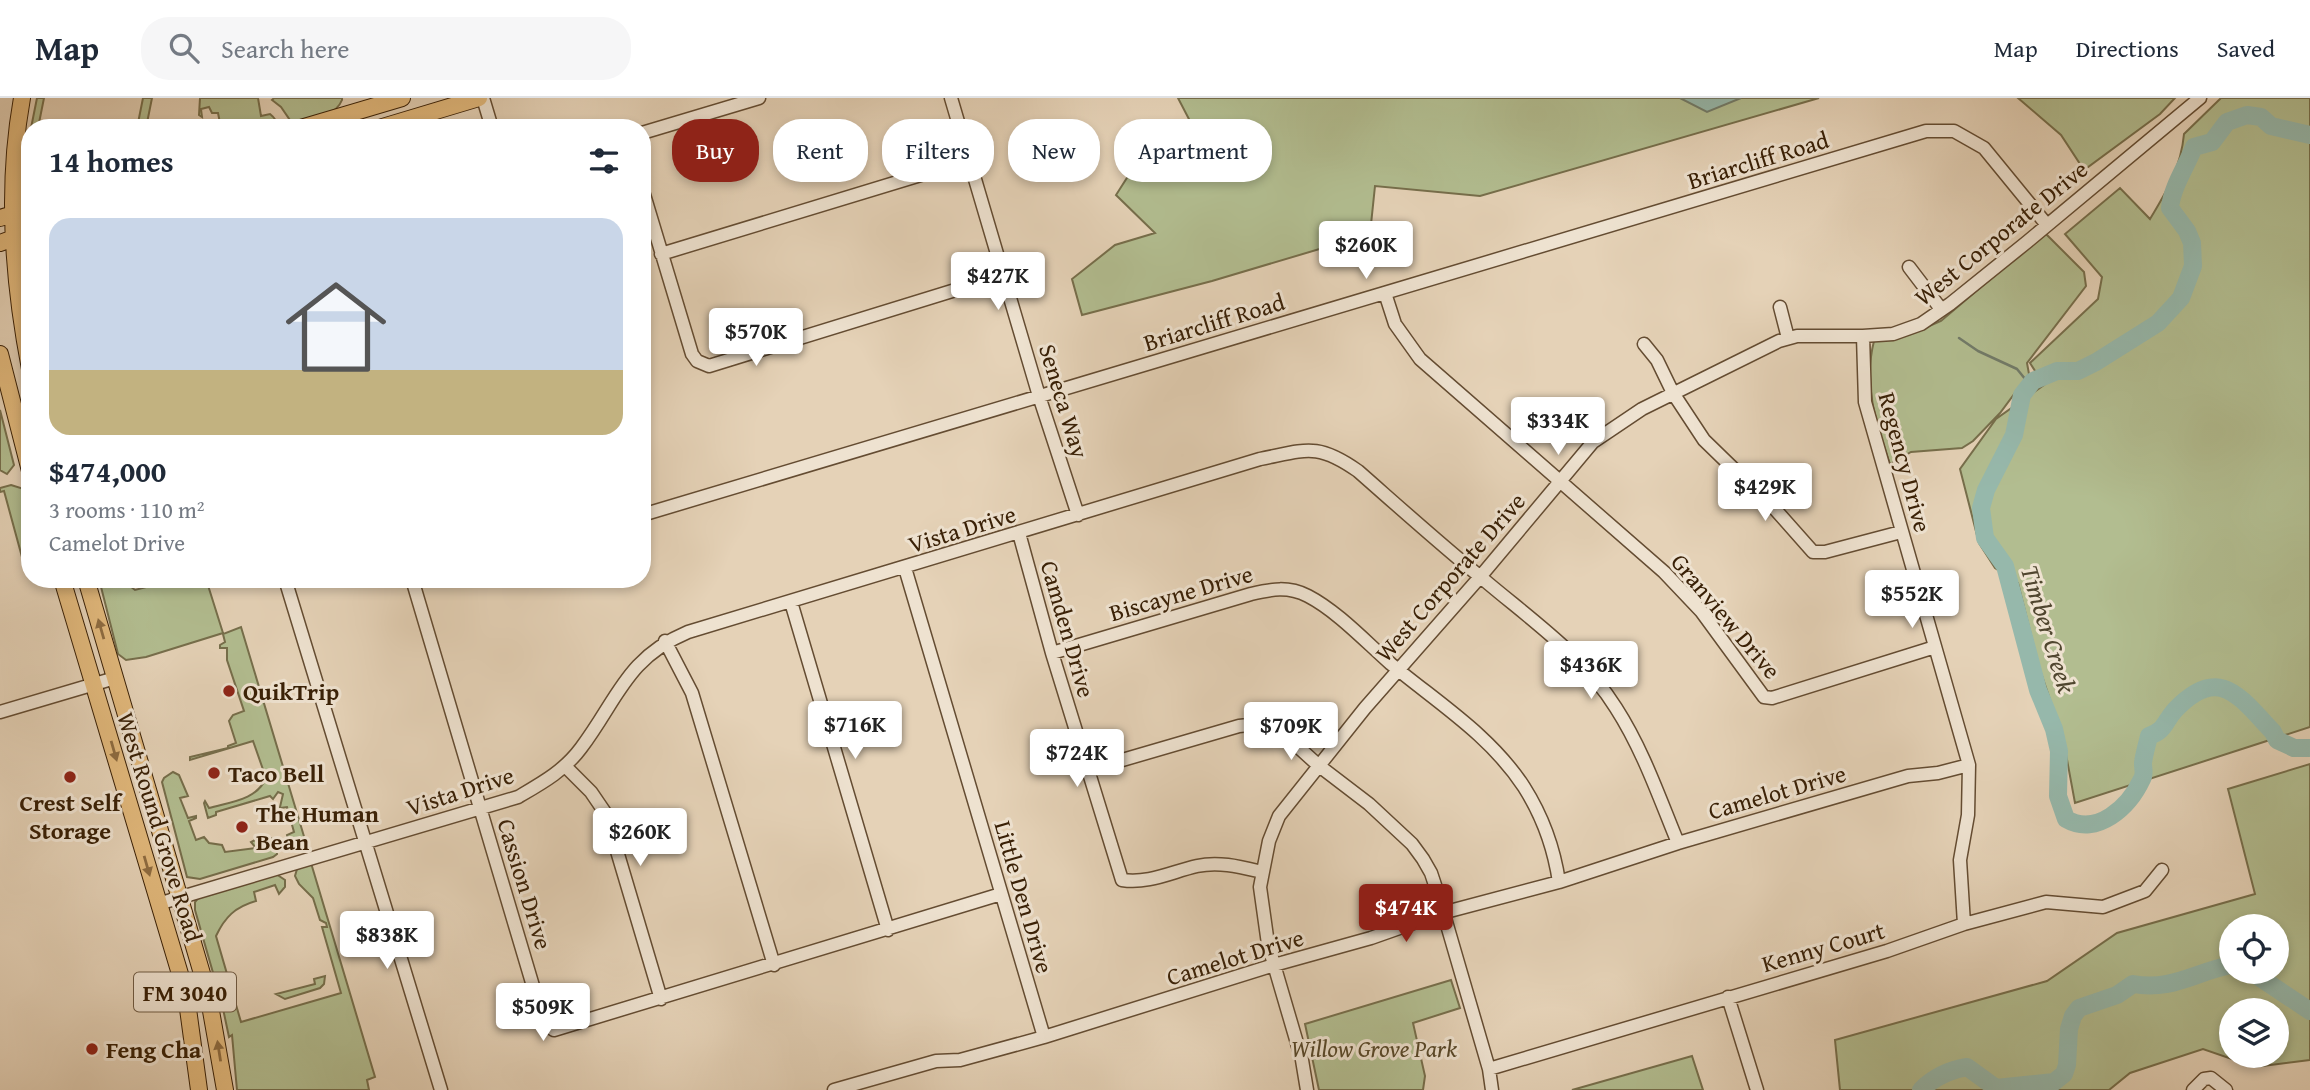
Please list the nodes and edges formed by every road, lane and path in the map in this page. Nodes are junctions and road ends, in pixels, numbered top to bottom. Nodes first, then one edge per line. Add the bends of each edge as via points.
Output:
1 (22, 98) edge
2 (402, 98) edge
3 (481, 98) edge
4 (759, 98) edge
5 (951, 98) edge
6 (2200, 98) edge
7 (355, 119) edge
8 (410, 119) edge
9 (489, 119) edge
10 (957, 119) edge
11 (651, 130) edge
12 (898, 182) edge
13 (977, 182) edge
14 (7, 216) edge
15 (651, 219) edge
16 (2047, 225) junction
17 (7, 240) edge
18 (661, 254) junction
19 (1909, 267) dead end
20 (1004, 275) junction
21 (1385, 293) junction
22 (1780, 307) dead end
23 (1941, 309) junction
24 (21, 320) edge
25 (1863, 336) junction
26 (1788, 338) junction
27 (1644, 344) dead end
28 (0, 354) edge
29 (6, 379) junction
30 (1673, 393) junction
31 (1039, 396) junction
32 (21, 400) edge
33 (21, 436) edge
34 (1559, 481) junction
35 (651, 511) edge
36 (1078, 515) junction
37 (1901, 532) junction
38 (1019, 533) junction
39 (905, 568) junction
40 (1480, 577) junction
41 (65, 588) edge
42 (89, 588) edge
43 (288, 588) edge
44 (414, 588) edge
45 (791, 602) junction
46 (665, 641) junction
47 (1935, 647) junction
48 (1052, 653) junction
49 (1399, 670) junction
50 (116, 678) junction
51 (94, 686) junction
52 (0, 712) edge
53 (1318, 765) junction
54 (1969, 765) junction
55 (565, 766) junction
56 (1088, 771) junction
57 (480, 808) junction
58 (365, 842) junction
59 (1678, 843) junction
60 (2162, 870) dead end
61 (1262, 872) junction
62 (1559, 882) junction
63 (1001, 894) junction
64 (180, 897) junction
65 (158, 904) junction
66 (1442, 913) junction
67 (1964, 924) junction
68 (888, 930) junction
69 (774, 965) junction
70 (1275, 965) junction
71 (1728, 997) junction
72 (661, 999) junction
73 (1044, 1037) junction
74 (1489, 1069) junction
75 (200, 1090) edge
76 (225, 1090) edge
77 (441, 1090) edge
78 (834, 1090) edge
79 (1307, 1090) edge
80 (1492, 1090) edge
81 (1757, 1090) edge
82 (2193, 1090) edge
83 (2226, 1090) edge

1 - 14 main road
2 - 7 main road
3 - 8 main road
3 - 9 street
4 - 11 street
5 - 10 street, Seneca Way
6 - 16 street, West Corporate Drive
12 - 18 street
13 - 20 street, Seneca Way
14 - 17 main road
15 - 18 street
16 - 21 street, Briarcliff Road via 1984,148 1954,131 1926,131
16 - 23 street, West Corporate Drive
17 - 24 main road
18 - 20 street via 692,354 709,366
19 - 23 street
20 - 31 street, Seneca Way
21 - 31 street, Briarcliff Road
21 - 34 street, Granview Drive via 1395,324 1420,359
22 - 26 street
23 - 25 street, West Corporate Drive via 1904,331
25 - 26 street, West Corporate Drive
25 - 37 street, Regency Drive via 1865,402
26 - 30 street, West Corporate Drive
27 - 30 street
28 - 29 main road
29 - 32 main road via 18,389
29 - 33 main road
30 - 34 street, West Corporate Drive via 1593,442
30 - 37 street via 1704,440 1814,552
31 - 35 street, Briarcliff Road
31 - 36 street, Seneca Way
34 - 40 street, West Corporate Drive
34 - 47 street, Granview Drive via 1664,572 1701,611 1764,697
36 - 38 street, Vista Drive
36 - 40 street, Vista Drive via 1261,459 1312,449 1339,458 1358,471
37 - 47 street, Regency Drive
38 - 39 street, Vista Drive
38 - 48 street, Camden Drive
39 - 45 street, Vista Drive
39 - 63 street, Little Den Drive
40 - 49 street, West Corporate Drive
40 - 59 street, Vista Drive via 1537,622 1600,685 1644,759
41 - 51 main road, West Round Grove Road / FM 3040
50 -> 42 main road, West Round Grove Road / FM 3040
43 - 58 street
44 - 57 street, Cassion Drive
45 - 46 street, Vista Drive
45 - 68 street
46 - 55 street, Vista Drive via 634,669 583,747
46 - 69 street via 692,693
47 - 54 street, Regency Drive
48 - 49 street, Biscayne Drive via 1279,588 1324,606
48 - 56 street, Camden Drive
49 - 53 street, West Corporate Drive
49 - 62 street, Biscayne Drive via 1471,727 1510,767 1546,829
50 - 51 street
50 - 64 main road, West Round Grove Road / FM 3040
51 - 52 street
51 -> 65 main road, West Round Grove Road / FM 3040
53 - 56 street via 1286,736 1259,724
53 - 61 street, West Corporate Drive via 1279,816
53 - 66 street via 1369,803 1412,844 1431,873
54 - 59 street, Camelot Drive via 1908,776
54 - 67 street, Regency Drive via 1968,815 1959,860
55 - 57 street, Vista Drive via 517,797
55 - 72 street via 606,814
56 - 61 street, Camden Drive via 1122,880 1137,883 1212,864
57 - 58 street, Vista Drive
57 - 72 street, Cassion Drive via 544,1023 554,1030
58 - 64 street, Vista Drive
58 - 77 street
59 - 62 street, Camelot Drive
60 - 67 street, Kenny Court via 2146,891 2103,907 2046,901
61 - 70 street, West Corporate Drive via 1263,912
62 - 66 street, Camelot Drive
63 - 68 street, Cassion Drive
63 - 73 street, Little Den Drive
64 - 65 street, Vista Drive
76 -> 64 main road, West Round Grove Road / FM 3040 via 208,994
65 - 75 main road, West Round Grove Road / FM 3040 via 186,994
66 - 70 street, Camelot Drive
66 - 74 street
67 - 71 street, Kenny Court
68 - 69 street, Cassion Drive
69 - 72 street, Cassion Drive
70 - 73 street, Camelot Drive
70 - 79 street, West Corporate Drive
71 - 74 street, Kenny Court
71 - 81 street
73 - 78 street, Camelot Drive
74 - 80 street
82 - 83 street via 2211,1078

